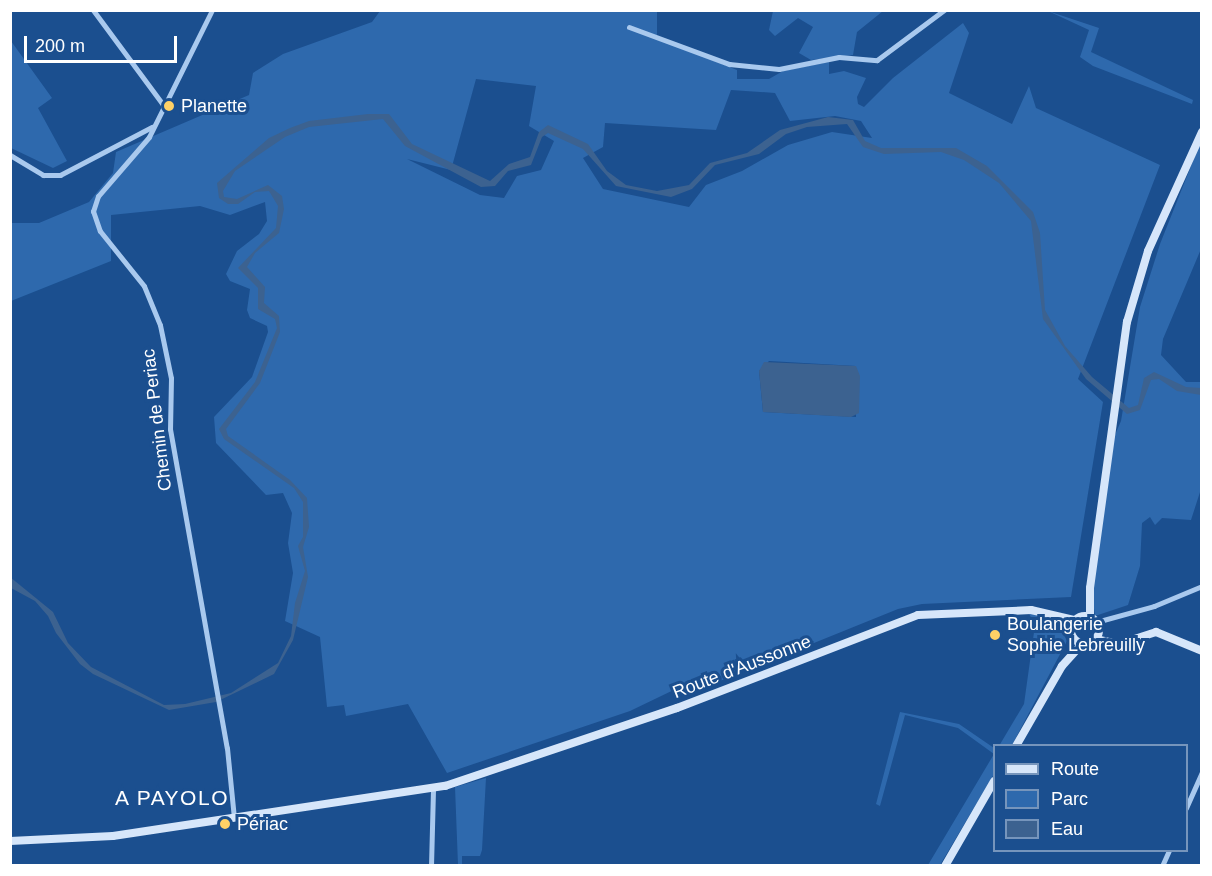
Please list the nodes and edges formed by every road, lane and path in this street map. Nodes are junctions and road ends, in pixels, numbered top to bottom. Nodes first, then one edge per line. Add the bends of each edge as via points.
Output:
1 (93, 10) edge
2 (212, 10) edge
3 (944, 10) edge
4 (629, 27) dead end
5 (164, 106) junction
6 (154, 126) junction
7 (1202, 132) edge
8 (10, 155) edge
9 (1202, 586) edge
10 (1089, 588) junction
11 (1045, 612) junction
12 (1077, 619) junction
13 (1095, 622) junction
14 (1072, 634) junction
15 (1095, 639) junction
16 (1126, 642) junction
17 (1082, 644) junction
18 (1202, 651) edge
19 (1062, 666) junction
20 (1017, 744) edge
21 (1202, 772) edge
22 (993, 783) edge
23 (433, 788) junction
24 (1188, 804) edge
25 (234, 818) junction
26 (10, 841) edge
27 (1168, 852) edge
28 (431, 866) edge
29 (945, 866) edge
30 (1162, 866) edge

1 - 5 street
2 - 5 street, Chemin de Periac
3 - 4 street via 877,60 839,57 779,69 729,64
5 - 6 street, Chemin de Periac
6 - 8 street via 60,175 43,175
6 - 25 street, Chemin de Periac via 98,196 93,211 100,231 144,286 160,325 171,378 170,429 227,748
7 - 10 main road via 1148,251 1127,322
9 - 13 street via 1154,606
10 - 12 main road
10 - 13 main road
11 - 12 main road, Route d'Aussonne
11 - 14 main road
11 - 23 main road, Route d'Aussonne via 918,615 677,708
12 - 13 main road, Route d'Aussonne
12 - 14 main road
13 - 15 main road
13 - 16 main road via 1109,638
14 - 17 main road
14 - 19 main road
15 - 16 main road via 1114,644
15 - 17 main road
16 - 18 main road via 1156,632
17 - 19 main road
19 - 20 main road
21 - 24 street
22 - 29 main road
23 - 25 main road, Route d'Aussonne
23 - 28 street
25 - 26 main road, Route d'Aussonne via 91,839
27 - 30 street

